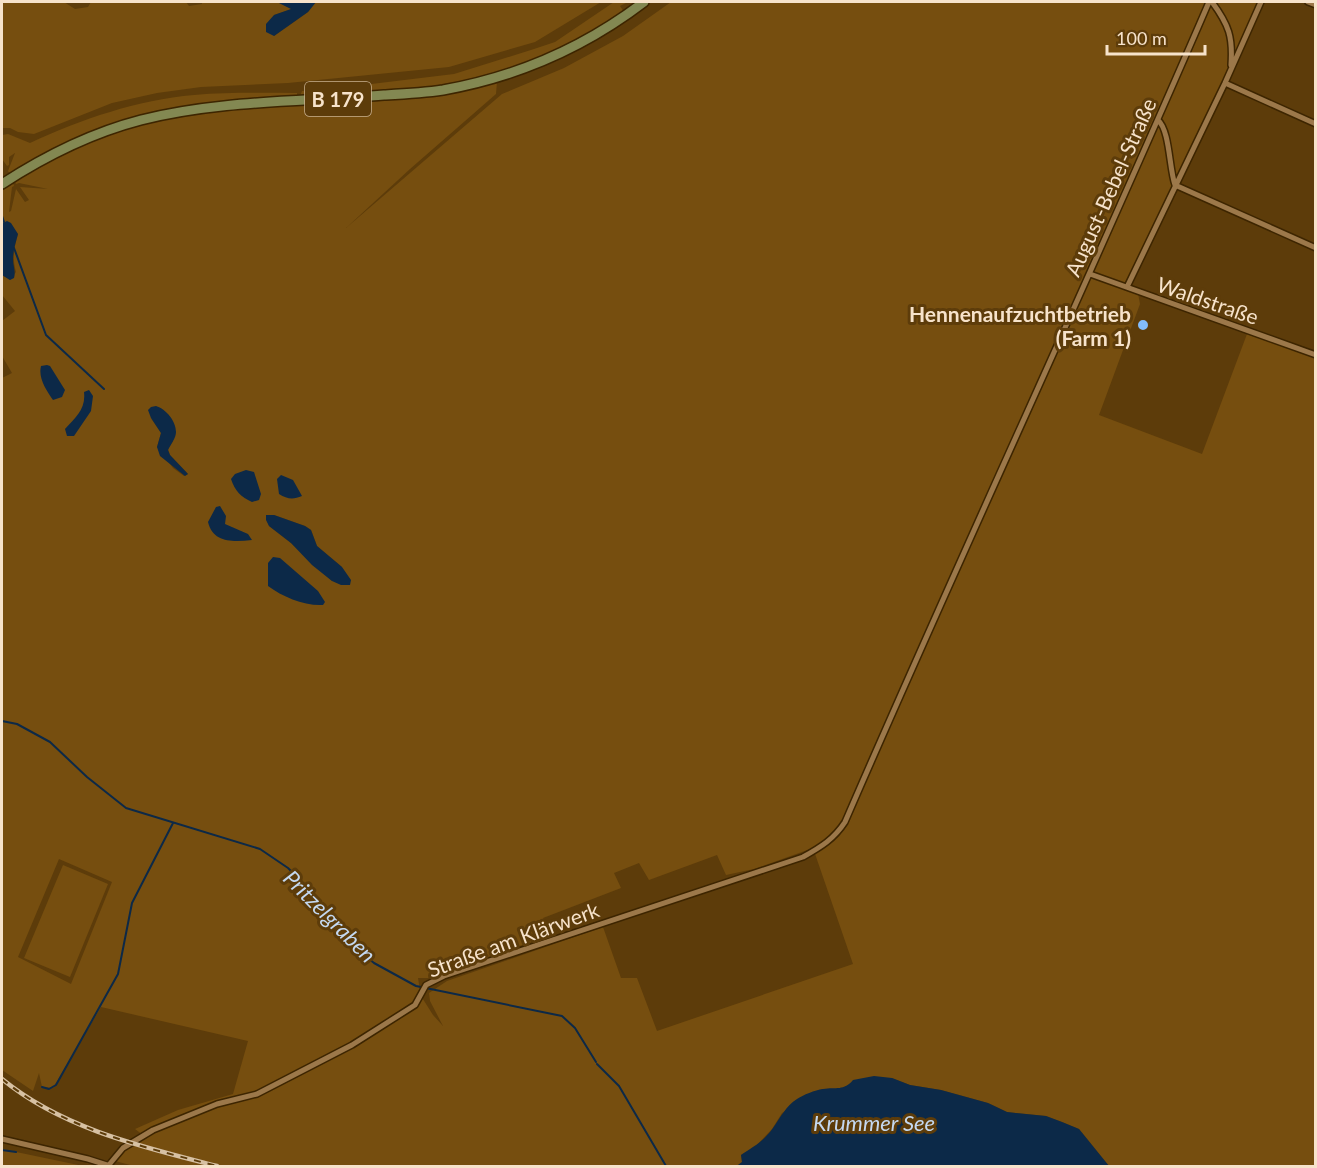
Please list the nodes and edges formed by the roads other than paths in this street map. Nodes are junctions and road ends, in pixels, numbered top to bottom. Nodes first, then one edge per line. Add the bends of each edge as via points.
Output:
1 (644, 2) edge
2 (1211, 2) edge
3 (1261, 2) edge
4 (1308, 2) edge
5 (1316, 5) edge
6 (1230, 73) junction
7 (1225, 83) junction
8 (1158, 120) junction
9 (1316, 124) edge
10 (2, 184) edge
11 (1175, 185) junction
12 (1316, 248) edge
13 (1090, 274) junction
14 (1127, 287) junction
15 (1316, 355) edge
16 (825, 845) joint
17 (2, 1139) edge
18 (109, 1166) edge

1 - 10 main road, B 179 via 584,42 495,78 441,90 246,104 150,118 75,143
2 - 6 street via 1231,35
2 - 8 street, August-Bebel-Straße
3 - 6 street
4 - 5 street
6 - 7 street
7 - 9 street
7 - 11 street
8 - 11 street via 1165,132
8 - 13 street, August-Bebel-Straße
11 - 12 street
11 - 14 street
13 - 14 street, Waldstraße
13 - 16 street, August-Bebel-Straße via 845,822
14 - 15 street, Waldstraße
16 - 18 street, Straße am Klärwerk via 803,857 444,976 424,988 415,1005 352,1045 257,1094 217,1104 153,1130 123,1148
17 - 18 street

